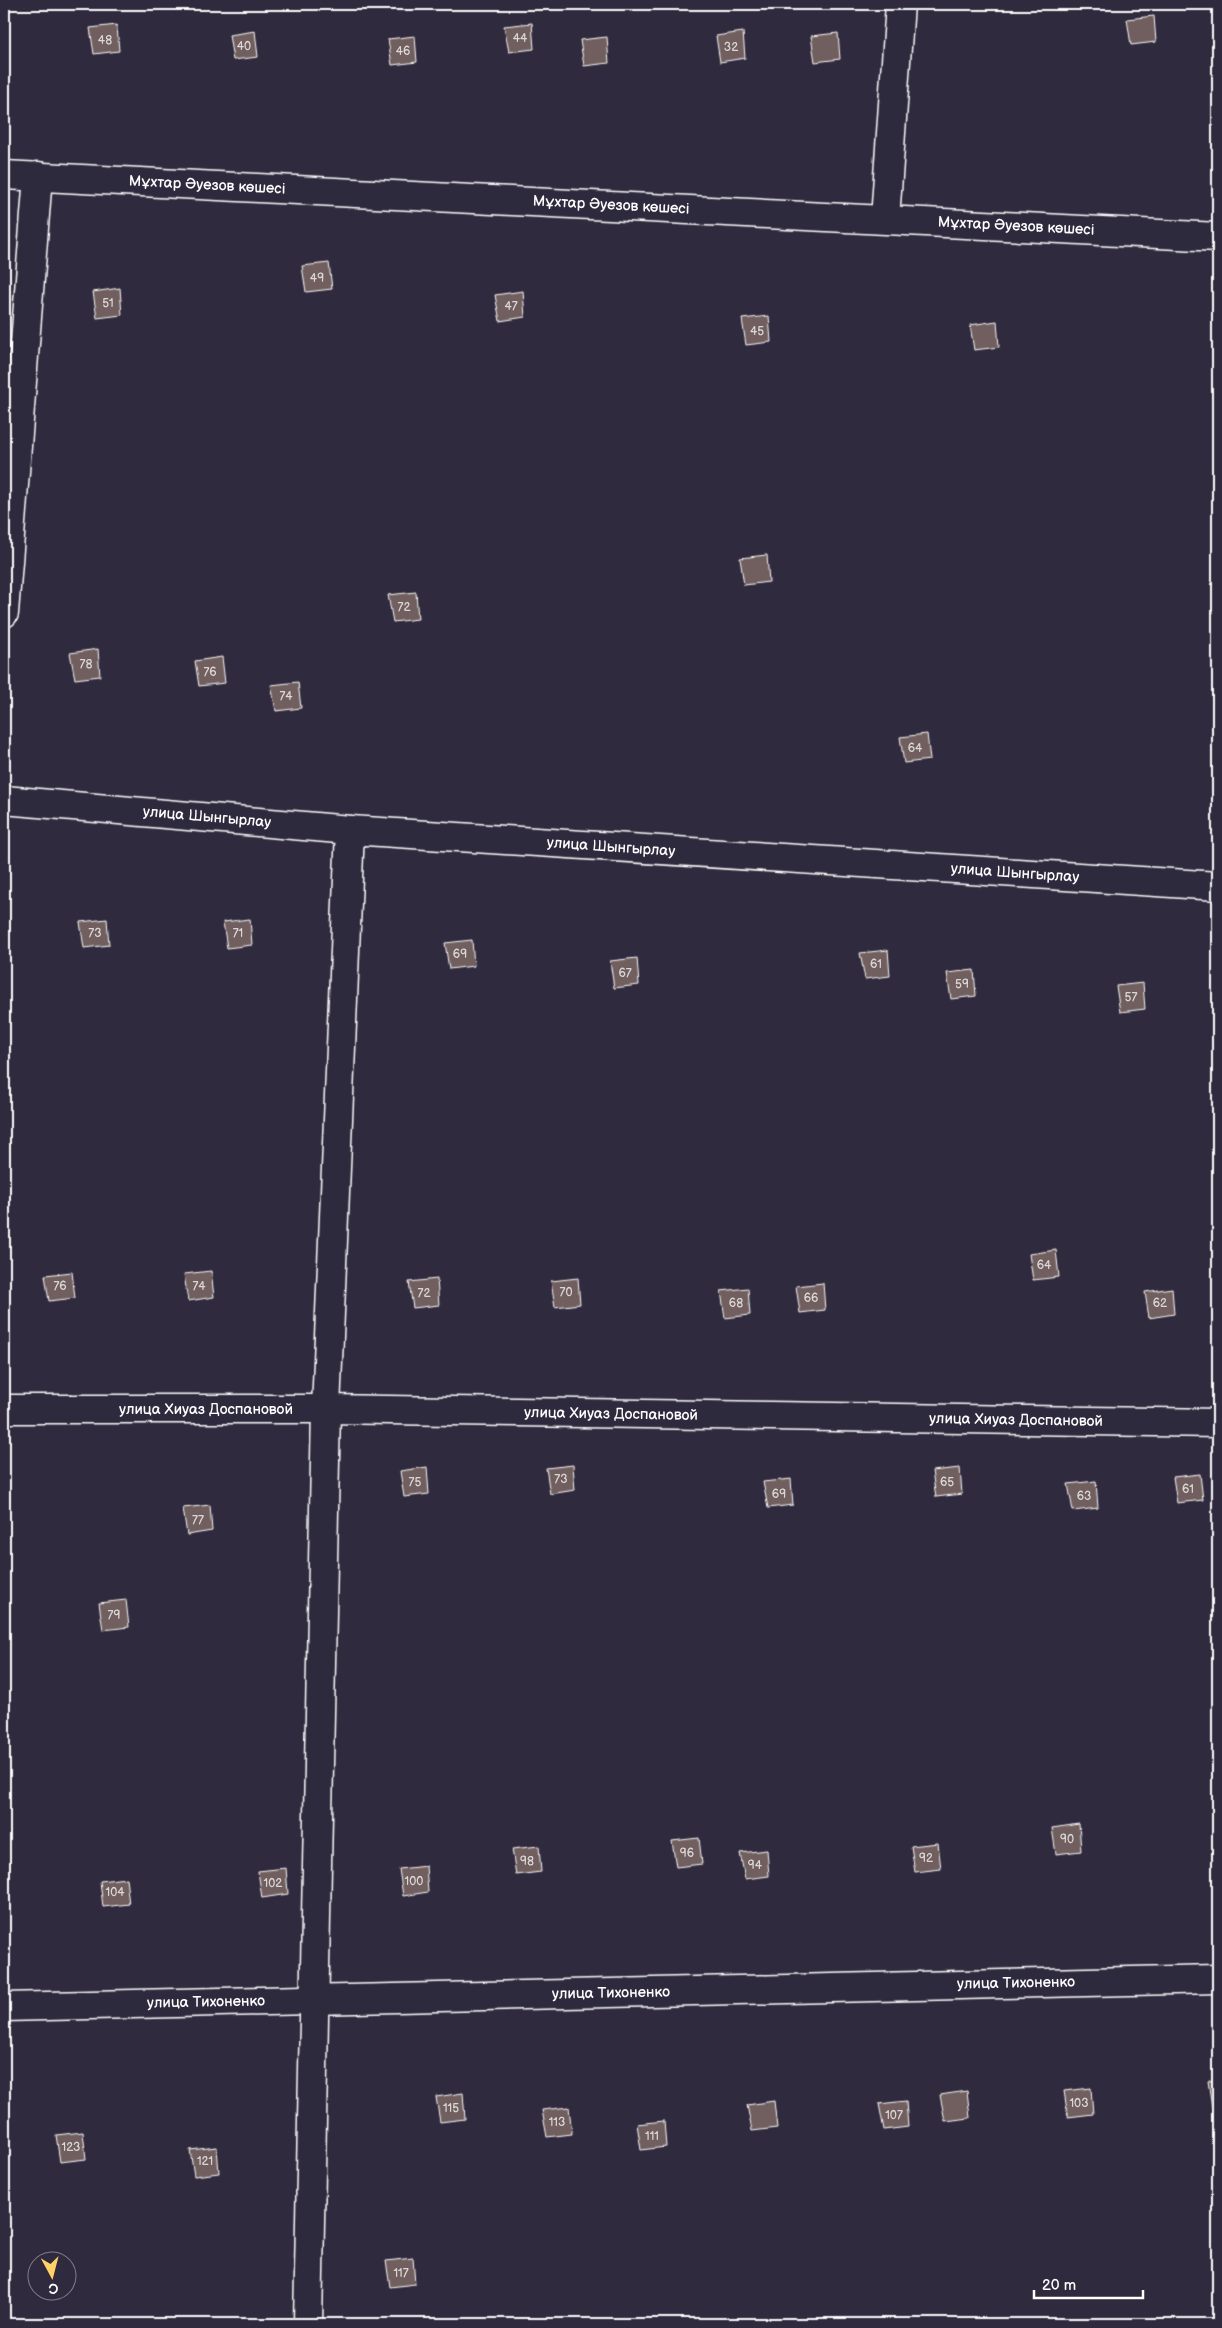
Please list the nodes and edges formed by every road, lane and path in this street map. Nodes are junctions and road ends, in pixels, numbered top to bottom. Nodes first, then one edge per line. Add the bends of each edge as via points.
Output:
1 (900, 4) edge
2 (4, 175) edge
3 (38, 176) junction
4 (885, 219) junction
5 (1218, 238) edge
6 (4, 613) edge
7 (4, 800) edge
8 (350, 830) junction
9 (1218, 886) edge
10 (4, 1409) edge
11 (326, 1409) junction
12 (1218, 1423) edge
13 (1218, 1979) edge
14 (315, 2000) junction
15 (4, 2007) edge
16 (308, 2324) edge

1 - 4 street
2 - 3 street, Мұхтар Әуезов көшесі
3 - 4 street, Мұхтар Әуезов көшесі
3 - 6 street
4 - 5 street, Мұхтар Әуезов көшесі
7 - 8 street, улица Шынгырлау
8 - 9 street, улица Шынгырлау
8 - 11 street
10 - 11 street, улица Хиуаз Доспановой
11 - 12 street, улица Хиуаз Доспановой
11 - 14 street
13 - 14 street, улица Тихоненко
14 - 15 street, улица Тихоненко
14 - 16 street

